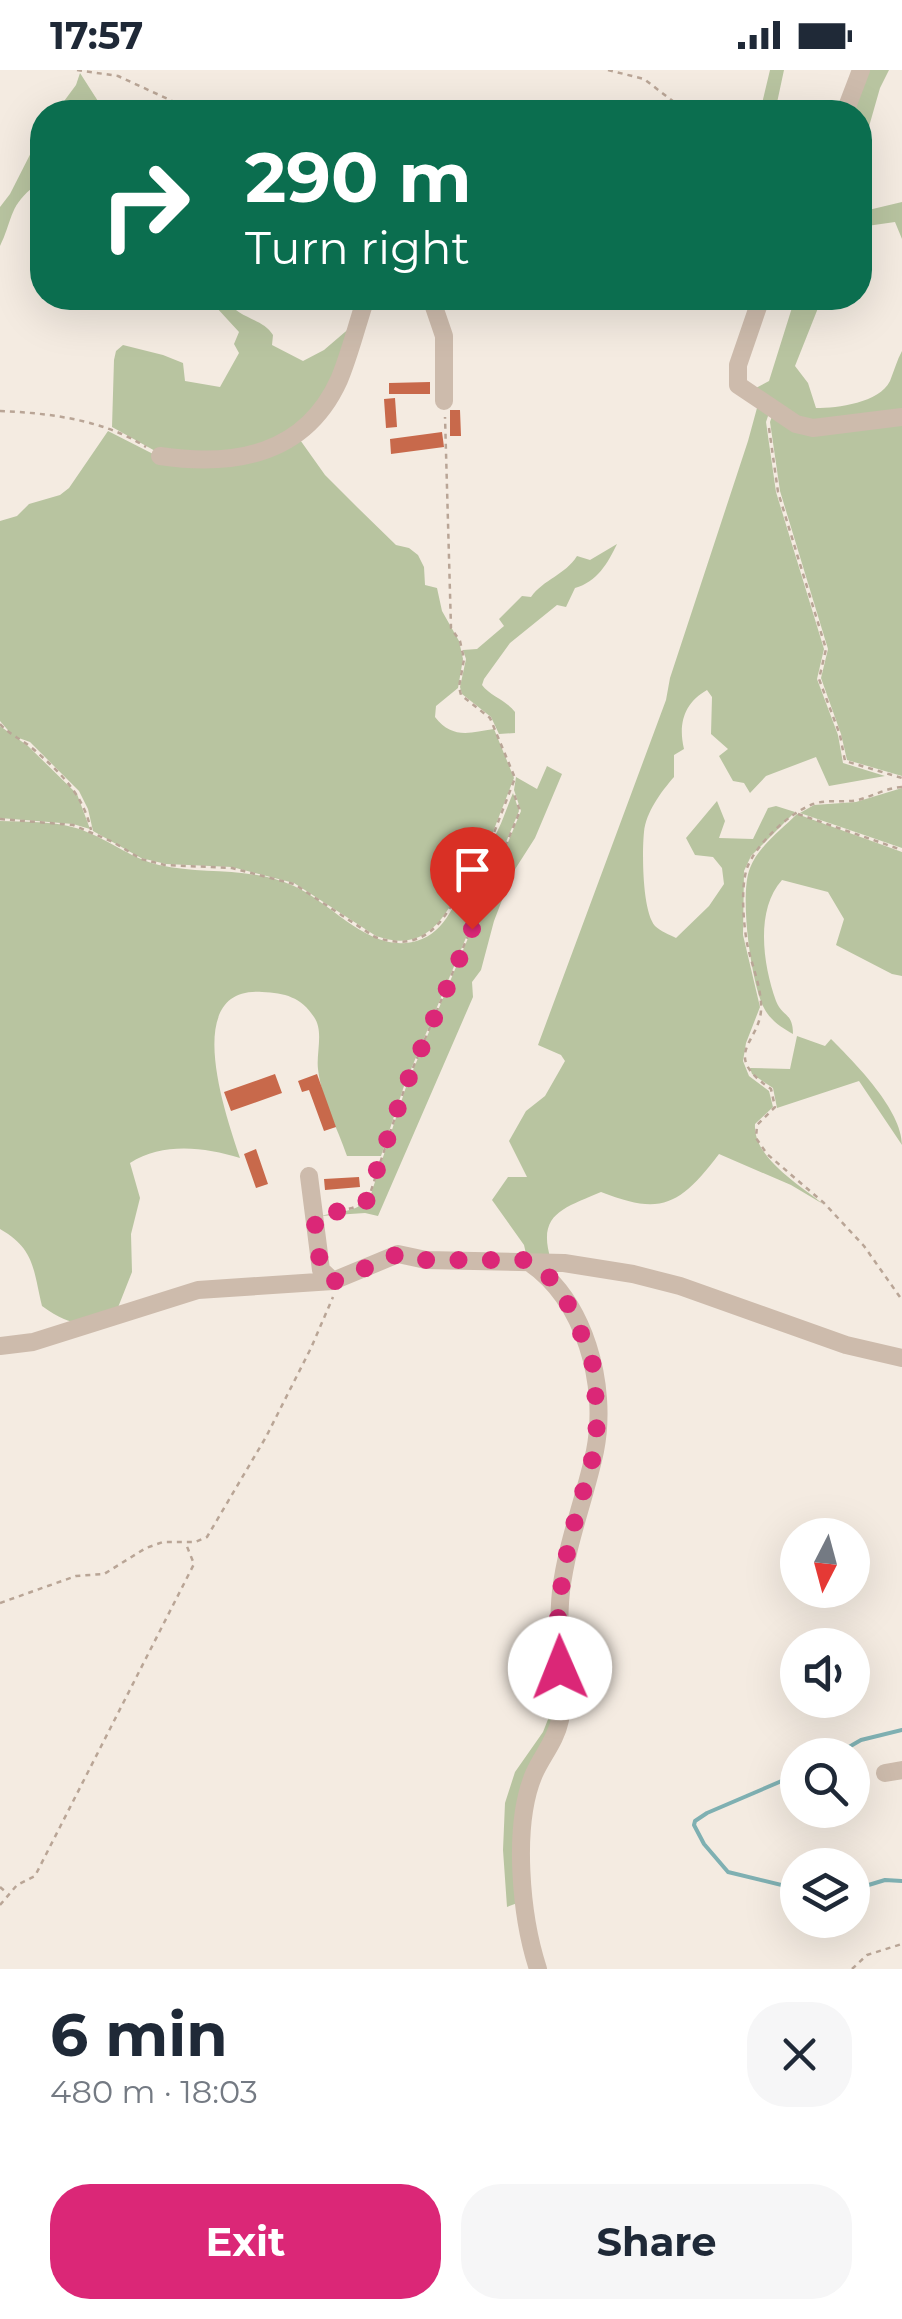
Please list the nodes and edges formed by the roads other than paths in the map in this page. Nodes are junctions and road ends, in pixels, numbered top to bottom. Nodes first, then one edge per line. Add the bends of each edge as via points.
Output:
1 (861, 70) edge
2 (850, 100) edge
3 (362, 310) edge
4 (435, 310) edge
5 (757, 310) edge
6 (444, 401) road end
7 (902, 417) edge
8 (160, 456) road end
9 (309, 1176) dead end
10 (527, 1260) junction
11 (333, 1282) junction
12 (0, 1346) edge
13 (902, 1358) edge
14 (538, 1969) edge

1 - 2 street
3 - 8 street via 338,381 293,438 256,456
4 - 6 street via 444,336
5 - 7 street via 738,384 796,424 813,428
9 - 11 street via 321,1270
10 - 11 street via 398,1254
10 - 13 street via 680,1286 846,1346
10 - 14 street via 547,1274 581,1329 592,1358 597,1413 596,1446 562,1582 560,1721 534,1774 522,1832
11 - 12 street via 198,1290 33,1342

